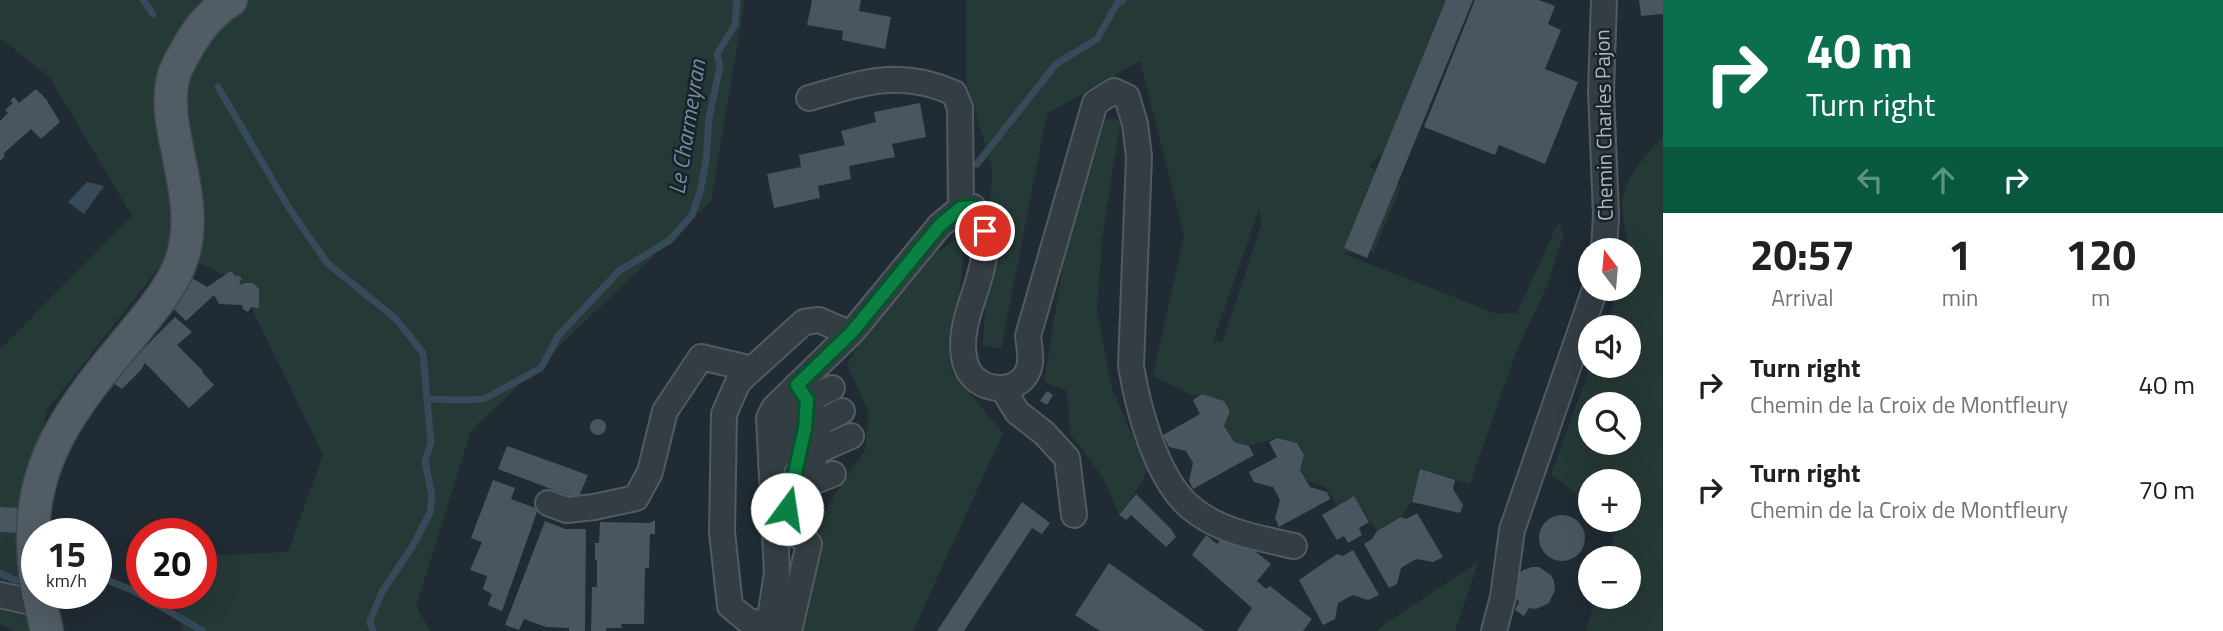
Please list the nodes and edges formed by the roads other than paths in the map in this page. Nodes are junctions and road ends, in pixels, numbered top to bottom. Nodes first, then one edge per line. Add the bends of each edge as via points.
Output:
1 (231, 0) edge
2 (1604, 0) edge
3 (808, 98) dead end
4 (961, 208) junction
5 (1605, 238) edge
6 (1591, 301) edge
7 (849, 333) junction
8 (752, 369) junction
9 (1003, 389) junction
10 (823, 432) junction
11 (548, 503) dead end
12 (1074, 514) dead end
13 (34, 518) edge
14 (788, 518) junction
15 (1294, 546) dead end
16 (0, 595) edge
17 (21, 595) edge
18 (775, 630) edge
19 (1494, 631) edge

1 - 13 main road via 193,38 173,76 170,111 188,203 188,234 180,265 155,307 79,400 47,457
2 - 5 street, Chemin Charles Pajon
3 - 4 street via 866,82 905,79 933,83 954,93 960,108
4 - 7 street via 940,225
4 - 9 street via 973,207 980,217 986,251 962,340 965,364 973,378
6 - 19 street via 1512,530
7 - 8 street via 819,320 804,322
7 - 10 street
8 - 11 street via 701,358 665,411 650,472 636,498 567,510
8 - 18 street via 738,382 724,414 722,533 730,606 747,620
9 - 12 street via 1017,412 1067,458
9 - 15 street via 1021,381 1030,364 1028,336 1095,103 1114,91 1127,97 1136,124 1139,157 1130,366 1149,438 1166,477 1189,507 1244,535
10 - 14 street
10 - 14 street via 805,428
10 - 14 street via 774,408 769,418 771,465
14 - 18 street via 777,573
14 - 18 street via 809,544
16 - 17 street

